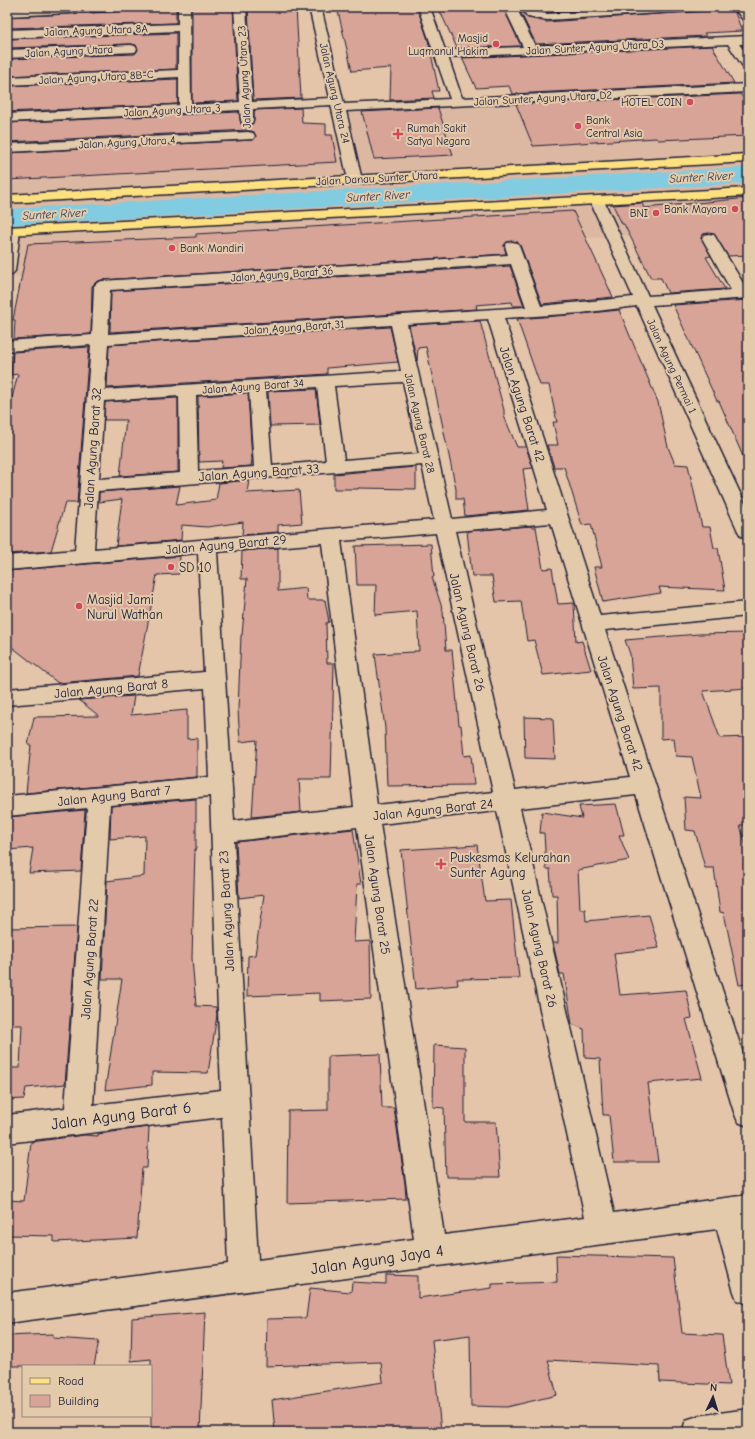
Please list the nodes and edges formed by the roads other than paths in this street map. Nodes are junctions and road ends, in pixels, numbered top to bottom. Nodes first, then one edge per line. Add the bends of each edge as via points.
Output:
1 (129, 7) edge
2 (184, 7) edge
3 (240, 7) edge
4 (315, 7) edge
5 (424, 7) edge
6 (510, 7) edge
7 (526, 7) edge
8 (708, 7) edge
9 (739, 7) edge
10 (79, 8) edge
11 (7, 13) edge
12 (748, 19) edge
13 (184, 27) junction
14 (132, 29) junction
15 (7, 34) edge
16 (748, 40) edge
17 (730, 41) junction
18 (131, 49) junction
19 (531, 50) junction
20 (7, 54) edge
21 (441, 54) junction
22 (748, 65) edge
23 (185, 73) junction
24 (129, 75) junction
25 (7, 81) edge
26 (748, 88) edge
27 (457, 102) junction
28 (337, 104) junction
29 (246, 106) junction
30 (185, 109) junction
31 (7, 118) edge
32 (248, 142) joint
33 (7, 148) edge
34 (748, 158) edge
35 (355, 180) junction
36 (748, 192) edge
37 (7, 199) edge
38 (597, 201) junction
39 (192, 205) junction
40 (10, 231) edge
41 (709, 238) dead end
42 (7, 270) edge
43 (744, 293) edge
44 (642, 301) junction
45 (535, 311) junction
46 (494, 314) junction
47 (398, 320) junction
48 (100, 340) junction
49 (7, 346) edge
50 (410, 376) junction
51 (325, 382) junction
52 (258, 386) junction
53 (187, 390) junction
54 (96, 396) junction
55 (428, 459) junction
56 (336, 466) junction
57 (262, 472) junction
58 (189, 478) junction
59 (90, 486) junction
60 (741, 499) edge
61 (558, 516) junction
62 (444, 526) junction
63 (748, 531) edge
64 (331, 535) junction
65 (207, 546) junction
66 (84, 556) junction
67 (7, 563) edge
68 (748, 609) edge
69 (593, 624) junction
70 (214, 679) junction
71 (7, 697) edge
72 (221, 784) junction
73 (644, 785) junction
74 (99, 797) junction
75 (506, 800) junction
76 (7, 806) edge
77 (367, 816) junction
78 (222, 832) junction
79 (236, 1102) junction
80 (748, 1112) edge
81 (78, 1121) junction
82 (7, 1129) edge
83 (737, 1212) edge
84 (603, 1230) junction
85 (431, 1251) junction
86 (244, 1277) junction
87 (748, 1289) edge
88 (7, 1308) edge
89 (748, 1425) edge
90 (698, 1432) edge

1 - 10 street
2 - 13 street
3 - 29 street, Jalan Agung Utara 23
4 - 28 street, Jalan Agung Utara 24
5 - 21 street
6 - 19 street
7 - 8 street via 532,14 547,16
9 - 12 street
10 - 11 street
13 - 14 street, Jalan Agung Utara 8A
13 - 23 street
14 - 15 street, Jalan Agung Utara 8A
14 - 18 street
16 - 17 street, Jalan Sunter Agung Utara D3
17 - 19 street, Jalan Sunter Agung Utara D3
17 - 22 street
18 - 20 street, Jalan Agung Utara
18 - 24 street
19 - 21 street, Jalan Sunter Agung Utara D3
21 - 27 street
23 - 24 street, Jalan Agung Utara 8B-C
23 - 30 street
24 - 25 street, Jalan Agung Utara 8B-C
26 - 27 street, Jalan Sunter Agung Utara D2
27 - 28 street, Jalan Sunter Agung Utara D2
28 - 29 street, Jalan Agung Utara 3
28 - 35 street, Jalan Agung Utara 24
29 - 30 street, Jalan Agung Utara 3
29 - 32 street, Jalan Agung Utara 23
30 - 31 street, Jalan Agung Utara 3
32 - 33 street, Jalan Agung Utara 4
34 - 35 main road, Jalan Danau Sunter Utara
35 - 39 main road, Jalan Danau Sunter Utara
36 - 38 main road, Jalan Danau Sunter Utara
37 - 39 main road, Jalan Danau Sunter Utara
38 - 39 main road, Jalan Danau Sunter Utara
38 - 44 street, Jalan Agung Permai 1
39 - 40 main road, Jalan Danau Sunter Utara
40 - 42 street
41 - 43 street
43 - 44 street, Jalan Agung Barat 31
44 - 45 street, Jalan Agung Barat 31
44 - 60 street, Jalan Agung Permai 1
45 - 46 street, Jalan Agung Barat 31
45 - 48 street, Jalan Agung Barat 36 via 514,252 102,286
46 - 47 street, Jalan Agung Barat 31
46 - 61 street, Jalan Agung Barat 42
47 - 48 street, Jalan Agung Barat 31
47 - 50 street, Jalan Agung Barat 28
48 - 49 street, Jalan Agung Barat 31
48 - 54 street, Jalan Agung Barat 32
50 - 51 street, Jalan Agung Barat 34
50 - 55 street, Jalan Agung Barat 28
51 - 52 street, Jalan Agung Barat 34
51 - 56 street
52 - 53 street, Jalan Agung Barat 34
52 - 57 street
53 - 54 street, Jalan Agung Barat 34
53 - 58 street
54 - 59 street, Jalan Agung Barat 32
55 - 56 street, Jalan Agung Barat 33
55 - 62 street, Jalan Agung Barat 28
56 - 57 street, Jalan Agung Barat 33
57 - 58 street, Jalan Agung Barat 33
58 - 59 street, Jalan Agung Barat 33
59 - 66 street, Jalan Agung Barat 32
60 - 63 street, Jalan Agung Permai 1
61 - 62 street, Jalan Agung Barat 29
61 - 69 street, Jalan Agung Barat 42
62 - 64 street, Jalan Agung Barat 29
62 - 75 street, Jalan Agung Barat 26
64 - 65 street, Jalan Agung Barat 29
64 - 77 street, Jalan Agung Barat 25
65 - 66 street, Jalan Agung Barat 29
65 - 70 street, Jalan Agung Barat 23
66 - 67 street, Jalan Agung Barat 29
68 - 69 street
69 - 73 street, Jalan Agung Barat 42
70 - 71 street, Jalan Agung Barat 8
70 - 72 street, Jalan Agung Barat 23
72 - 74 street, Jalan Agung Barat 7
72 - 78 street, Jalan Agung Barat 23
73 - 75 street, Jalan Agung Barat 24
73 - 80 street, Jalan Agung Barat 42
74 - 76 street, Jalan Agung Barat 7
74 - 81 street, Jalan Agung Barat 22
75 - 77 street, Jalan Agung Barat 24
75 - 84 street, Jalan Agung Barat 26
77 - 78 street, Jalan Agung Barat 24
77 - 85 street, Jalan Agung Barat 25
78 - 79 street, Jalan Agung Barat 23
79 - 81 street, Jalan Agung Barat 6
79 - 86 street, Jalan Agung Barat 23
81 - 82 street, Jalan Agung Barat 6
83 - 84 street, Jalan Agung Jaya 4
83 - 87 street
84 - 85 street, Jalan Agung Jaya 4
85 - 86 street, Jalan Agung Jaya 4
86 - 88 street, Jalan Agung Jaya 4
89 - 90 street

